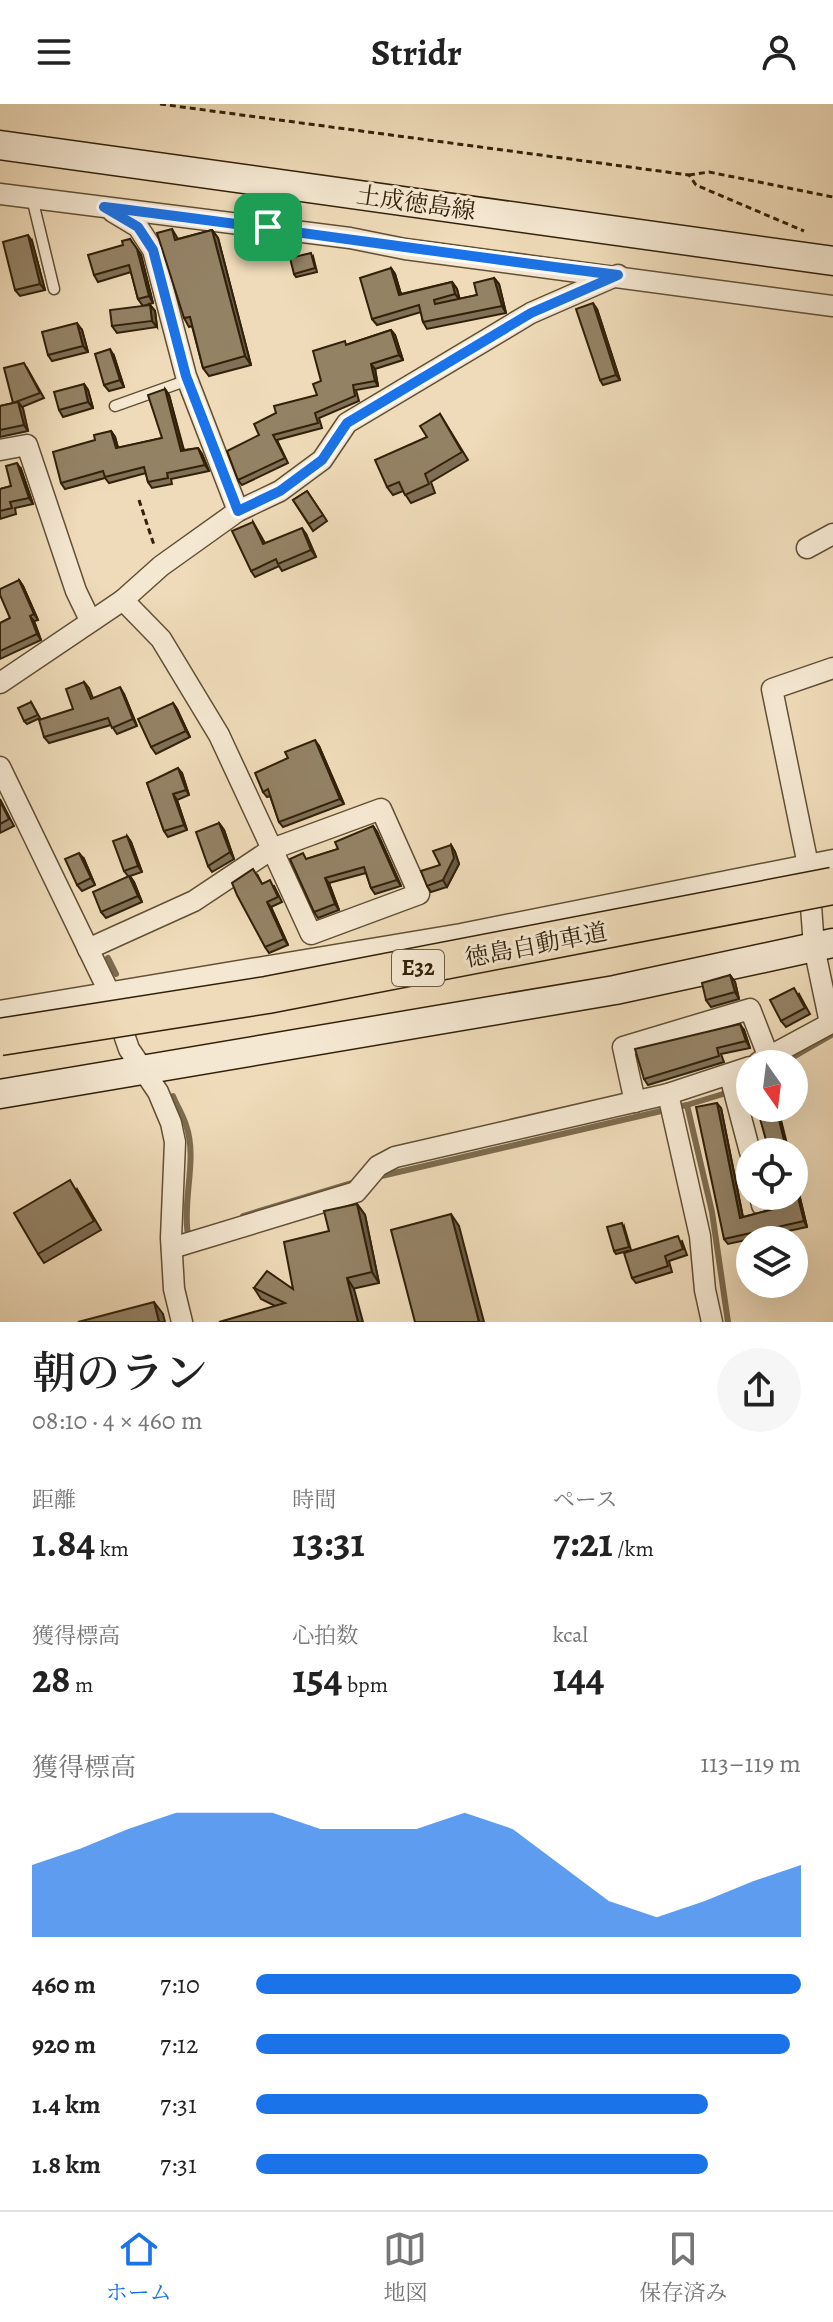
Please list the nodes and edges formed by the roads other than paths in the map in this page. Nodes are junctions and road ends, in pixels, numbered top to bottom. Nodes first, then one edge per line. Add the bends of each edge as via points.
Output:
1 (0, 145) edge
2 (12, 198) edge
3 (104, 207) junction
4 (833, 261) edge
5 (618, 275) junction
6 (54, 289) dead end
7 (833, 306) edge
8 (188, 380) junction
9 (115, 406) dead end
10 (0, 450) edge
11 (238, 511) junction
12 (833, 534) edge
13 (807, 548) dead end
14 (123, 600) junction
15 (90, 620) junction
16 (833, 668) edge
17 (0, 683) edge
18 (0, 767) edge
19 (272, 849) junction
20 (833, 860) edge
21 (820, 875) edge
22 (823, 945) edge
23 (88, 949) junction
24 (110, 994) junction
25 (0, 1011) edge
26 (832, 1022) edge
27 (0, 1037) edge
28 (756, 1050) edge
29 (781, 1050) edge
30 (143, 1072) junction
31 (736, 1082) edge
32 (733, 1085) junction
33 (0, 1094) edge
34 (635, 1102) junction
35 (671, 1104) junction
36 (746, 1138) edge
37 (172, 1248) junction
38 (182, 1322) edge
39 (712, 1322) edge

1 - 4 main road, 土成徳島線
2 - 3 street
2 - 6 lane
3 - 5 street
3 - 8 street via 138,227 153,250
5 - 7 street
5 - 11 street via 531,313 347,423 322,460 280,491
8 - 9 lane
8 - 11 street
10 - 15 street via 27,445
11 - 14 street
12 - 13 street
14 - 15 street
14 - 19 street via 161,639 219,735
15 - 17 street
16 - 21 street via 772,689
18 - 23 street
19 - 19 street via 381,809 419,894 311,934
19 - 23 street via 194,901
20 - 21 street
21 - 22 street
21 - 24 street
21 - 27 highway, 徳島自動車道 / E32, bridge via 267,995
22 - 26 street
22 - 30 main road via 615,990
23 - 24 street
24 - 25 street
24 - 30 street
26 - 29 street
28 - 34 street via 750,1009 623,1047
30 - 33 main road
30 - 37 street via 158,1092 175,1142
31 - 32 street
32 - 35 street
32 - 36 street
34 - 35 street
34 - 37 street via 395,1157 356,1192
35 - 39 street via 700,1236
37 - 38 street

